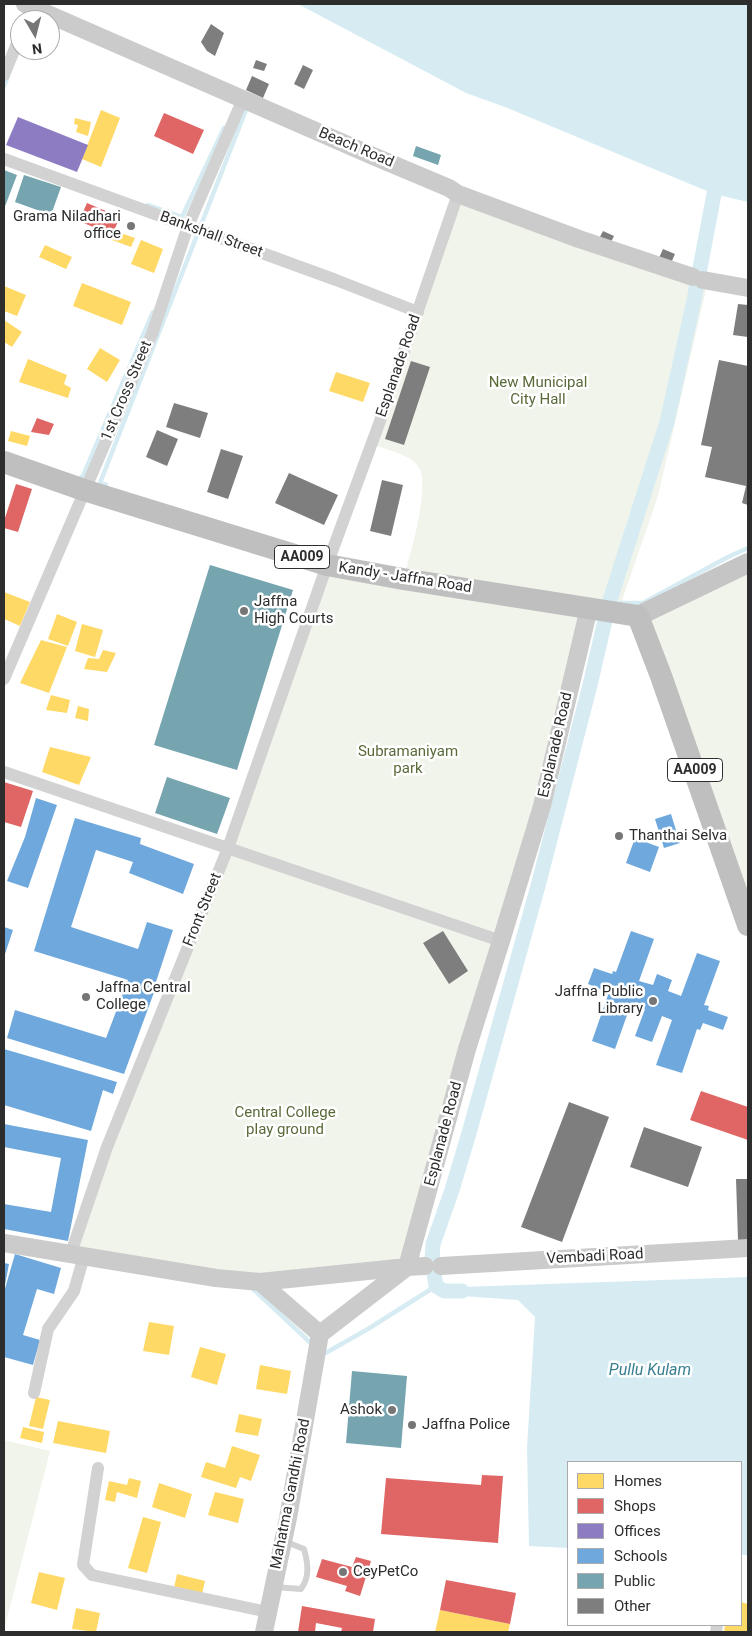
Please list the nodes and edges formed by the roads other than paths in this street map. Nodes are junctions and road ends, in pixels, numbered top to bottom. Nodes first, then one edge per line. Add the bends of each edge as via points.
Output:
1 (60, 23) edge
2 (10, 60) edge
3 (4, 75) edge
4 (243, 99) junction
5 (4, 159) edge
6 (458, 194) junction
7 (188, 226) junction
8 (748, 288) edge
9 (418, 312) junction
10 (4, 462) edge
11 (84, 490) junction
12 (748, 563) edge
13 (327, 565) junction
14 (589, 608) junction
15 (638, 616) junction
16 (4, 679) edge
17 (4, 772) edge
18 (228, 848) junction
19 (748, 925) edge
20 (501, 941) junction
21 (4, 1243) edge
22 (748, 1248) edge
23 (77, 1254) junction
24 (407, 1267) junction
25 (260, 1282) junction
26 (318, 1344) junction
27 (34, 1393) dead end
28 (98, 1468) dead end
29 (283, 1540) junction
30 (274, 1586) junction
31 (268, 1612) junction
32 (264, 1632) edge

1 - 4 street, Beach Road
2 - 3 street
4 - 6 street, Beach Road
4 - 7 street, 1st Cross Street
5 - 7 street, Bankshall Street
6 - 8 street, Beach Road via 579,239 698,278
6 - 9 street, Esplanade Road
7 - 9 street, Bankshall Street
7 - 11 street, 1st Cross Street via 152,334
9 - 13 street, Esplanade Road
10 - 11 highway, Kandy - Jaffna Road / AA009
11 - 13 highway, Kandy - Jaffna Road / AA009
11 - 16 street, 1st Cross Street
12 - 15 main road
13 - 14 highway, Kandy - Jaffna Road / AA009
13 - 18 street, Front Street
14 - 15 highway, Kandy - Jaffna Road / AA009
14 - 20 street, Esplanade Road via 542,806
15 - 19 highway, AA009
17 - 18 street
18 - 20 street
18 - 23 street, Front Street via 107,1147
20 - 24 street, Esplanade Road via 467,1049
21 - 23 street
22 - 24 street, Vembadi Road
23 - 25 street via 216,1278
23 - 27 street, Front Street via 74,1292 48,1329
24 - 25 street
24 - 26 street
25 - 26 street
26 - 29 street, Mahatma Gandhi Road
28 - 31 street via 83,1566 92,1575
29 - 30 street, Mahatma Gandhi Road
29 - 30 lane via 304,1549 308,1571 306,1583 301,1589
30 - 31 street, Mahatma Gandhi Road
31 - 32 street, Mahatma Gandhi Road

